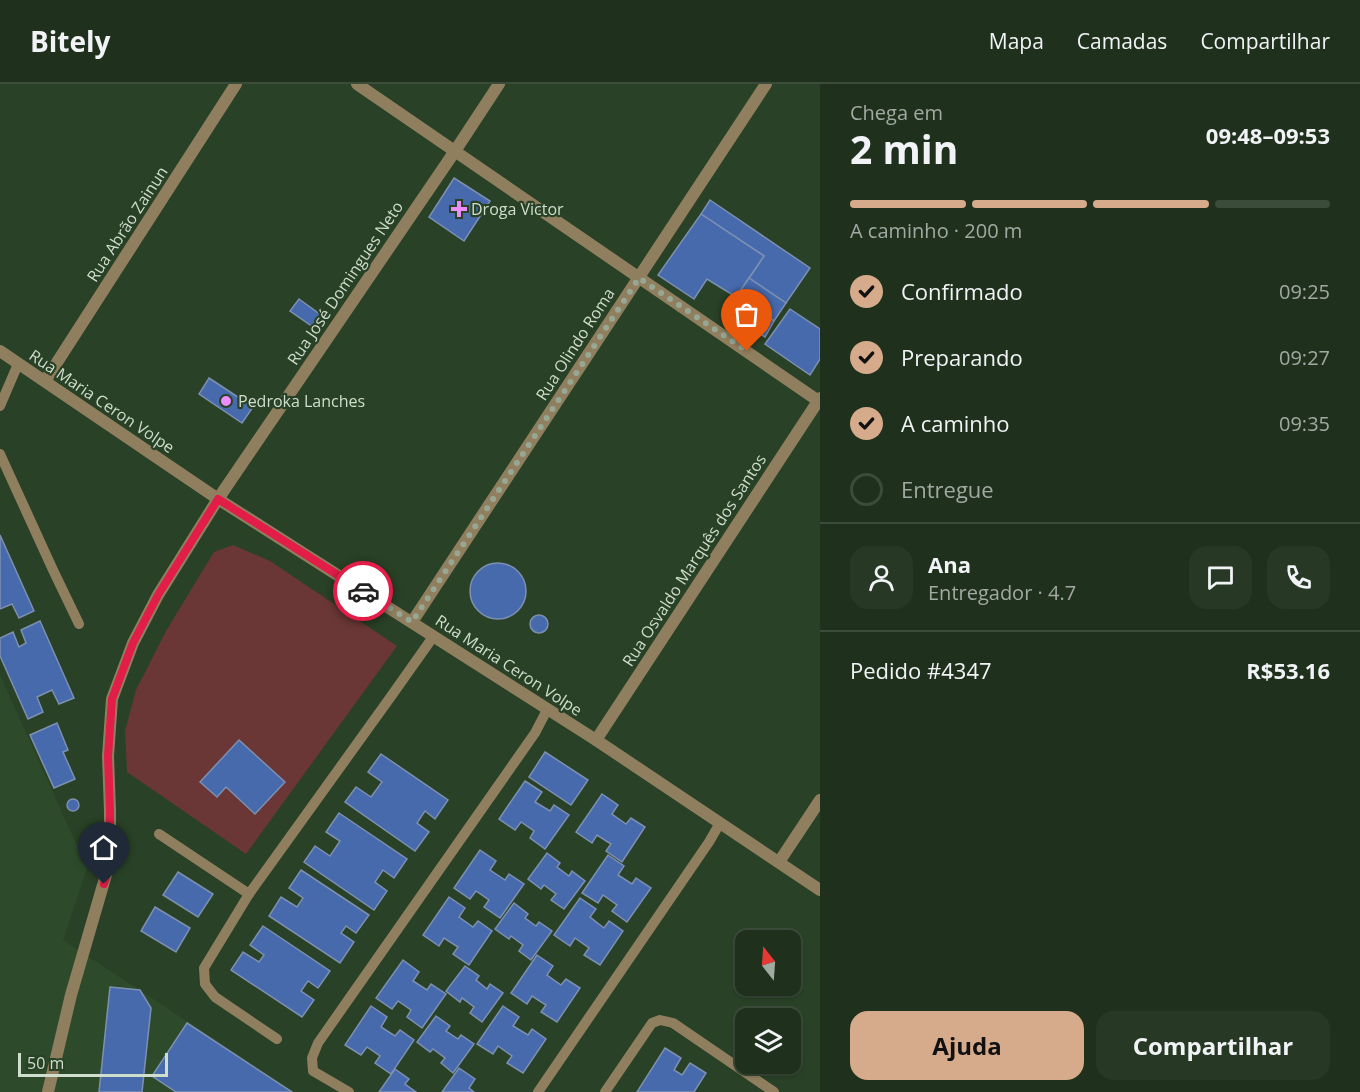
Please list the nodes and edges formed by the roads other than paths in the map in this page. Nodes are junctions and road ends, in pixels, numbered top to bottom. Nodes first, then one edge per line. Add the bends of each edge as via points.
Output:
1 (236, 84) edge
2 (357, 84) edge
3 (499, 84) edge
4 (766, 84) edge
5 (455, 151) junction
6 (639, 278) junction
7 (0, 351) edge
8 (18, 364) junction
9 (45, 381) junction
10 (820, 400) edge
11 (0, 406) edge
12 (0, 454) edge
13 (218, 499) junction
14 (412, 622) junction
15 (80, 624) dead end
16 (433, 637) junction
17 (547, 710) junction
18 (596, 740) junction
19 (820, 800) edge
20 (720, 823) junction
21 (159, 834) dead end
22 (779, 862) junction
23 (820, 890) edge
24 (249, 894) junction
25 (277, 1039) dead end
26 (48, 1092) edge
27 (349, 1092) edge
28 (538, 1092) edge
29 (605, 1092) edge
30 (774, 1092) edge

1 - 9 street, Rua Abrão Zainun
2 - 5 street
3 - 5 street, Rua José Domingues Neto
4 - 6 street, Rua Olindo Roma
5 - 6 street
5 - 13 street, Rua José Domingues Neto
6 - 10 street
6 - 14 street, Rua Olindo Roma
7 - 8 street, Rua Maria Ceron Volpe
8 - 9 street, Rua Maria Ceron Volpe
8 - 11 lane
9 - 13 street, Rua Maria Ceron Volpe
10 - 18 street, Rua Osvaldo Marquês dos Santos
12 - 15 lane
13 - 14 street, Rua Maria Ceron Volpe
13 - 26 street, Rua José Domingues Neto via 158,595 133,643 112,699 108,756 110,861
14 - 16 street, Rua Maria Ceron Volpe
16 - 17 street, Rua Maria Ceron Volpe
16 - 24 lane
17 - 18 street, Rua Maria Ceron Volpe
17 - 27 lane via 535,734 318,1043 312,1058 313,1071
18 - 20 street, Rua Maria Ceron Volpe
19 - 22 street
20 - 22 street, Rua Maria Ceron Volpe
20 - 28 lane
21 - 24 lane
22 - 23 street, Rua Maria Ceron Volpe
24 - 25 lane via 204,968 205,984 215,997
29 - 30 lane via 652,1023 660,1020 673,1023

